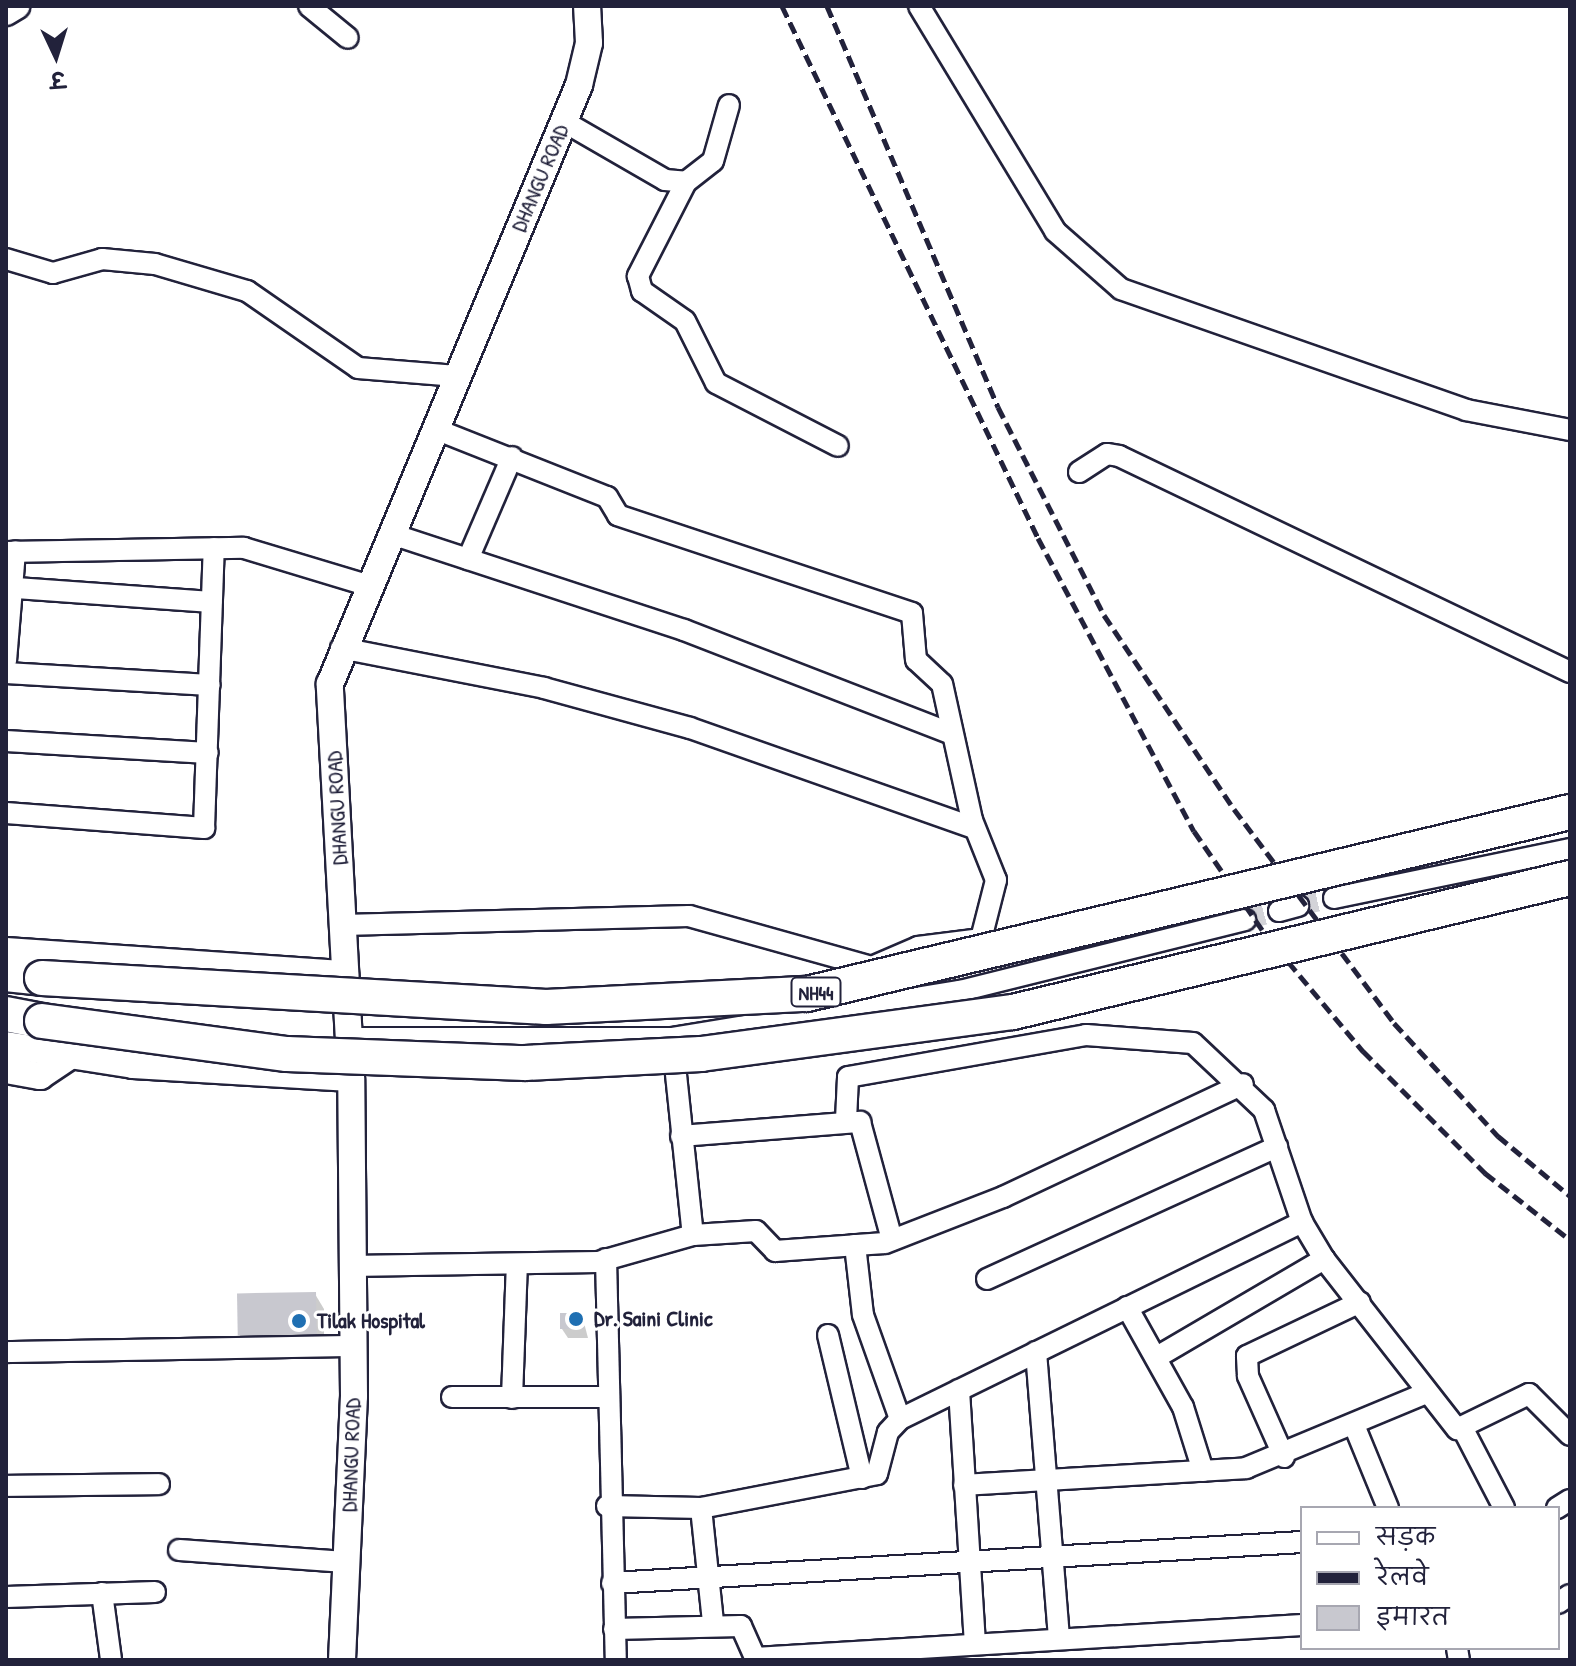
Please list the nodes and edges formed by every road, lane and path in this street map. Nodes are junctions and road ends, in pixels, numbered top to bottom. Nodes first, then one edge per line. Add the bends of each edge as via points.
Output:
1 (16, 6) edge
2 (309, 6) edge
3 (587, 6) edge
4 (919, 6) edge
5 (6, 12) edge
6 (348, 38) dead end
7 (729, 105) dead end
8 (563, 121) junction
9 (686, 182) junction
10 (6, 259) edge
11 (457, 376) junction
12 (435, 429) junction
13 (1570, 430) edge
14 (838, 446) dead end
15 (512, 457) junction
16 (1079, 472) dead end
17 (392, 534) junction
18 (214, 548) junction
19 (10, 552) edge
20 (468, 559) junction
21 (370, 586) junction
22 (16, 588) junction
23 (212, 602) junction
24 (341, 648) junction
25 (6, 661) edge
26 (1570, 672) edge
27 (6, 673) edge
28 (210, 685) junction
29 (950, 733) junction
30 (6, 741) edge
31 (208, 753) junction
32 (1570, 812) edge
33 (6, 813) edge
34 (974, 828) junction
35 (1570, 849) edge
36 (1570, 878) edge
37 (1334, 898) tunnel mouth
38 (1245, 920) tunnel mouth
39 (343, 925) junction
40 (6, 951) edge
41 (6, 974) edge
42 (345, 974) junction
43 (6, 1014) edge
44 (348, 1038) junction
45 (672, 1038) junction
46 (6, 1045) edge
47 (70, 1056) junction
48 (6, 1070) edge
49 (351, 1078) junction
50 (1243, 1084) junction
51 (846, 1120) junction
52 (681, 1136) junction
53 (1277, 1147) junction
54 (1302, 1222) junction
55 (693, 1235) junction
56 (892, 1240) junction
57 (855, 1245) junction
58 (606, 1259) junction
59 (1324, 1259) junction
60 (517, 1264) junction
61 (350, 1266) junction
62 (987, 1279) dead end
63 (1360, 1302) junction
64 (1127, 1307) junction
65 (828, 1335) dead end
66 (352, 1346) junction
67 (6, 1352) edge
68 (1036, 1352) junction
69 (1157, 1357) junction
70 (959, 1390) junction
71 (1426, 1393) junction
72 (452, 1397) dead end
73 (605, 1397) junction
74 (512, 1398) junction
75 (900, 1419) junction
76 (1354, 1425) junction
77 (1464, 1431) junction
78 (1570, 1435) edge
79 (1284, 1457) junction
80 (1203, 1471) junction
81 (862, 1478) junction
82 (1050, 1479) junction
83 (159, 1484) dead end
84 (964, 1485) junction
85 (6, 1486) edge
86 (607, 1506) junction
87 (1387, 1506) edge
88 (1503, 1506) edge
89 (701, 1508) junction
90 (1300, 1542) edge
91 (179, 1550) dead end
92 (1054, 1557) junction
93 (346, 1562) junction
94 (968, 1566) junction
95 (708, 1578) junction
96 (612, 1583) junction
97 (155, 1592) dead end
98 (102, 1593) junction
99 (6, 1597) edge
100 (713, 1623) junction
101 (1300, 1625) edge
102 (614, 1629) junction
103 (1059, 1637) junction
104 (975, 1643) junction
105 (928, 1653) edge
106 (111, 1660) edge
107 (342, 1660) edge
108 (616, 1660) edge

1 - 5 street
2 - 6 street
3 - 8 street, DHANGU ROAD via 589,43
4 - 13 street via 1055,231 1121,289 1466,410
7 - 9 street via 713,161
8 - 9 street via 665,180
8 - 11 street, DHANGU ROAD
9 - 14 street via 638,276 642,291 685,321 716,383
10 - 11 street via 53,273 102,259 155,264 247,291 358,368
11 - 12 street, DHANGU ROAD
12 - 15 street
12 - 17 street, DHANGU ROAD
15 - 20 street
15 - 29 street via 607,497 618,515 910,611 916,660 942,684
16 - 26 street via 1107,454 1119,456
17 - 20 street
17 - 21 street, DHANGU ROAD
18 - 19 street
18 - 21 street via 244,548
18 - 23 street
19 - 22 street
20 - 29 street via 684,630
21 - 24 street, DHANGU ROAD
22 - 23 street
22 - 25 street
23 - 28 street
24 - 34 street via 544,688 690,728
24 - 39 street, DHANGU ROAD via 330,684
27 - 28 street
28 - 31 street
29 - 34 street via 964,765
30 - 31 street
31 - 33 street via 207,824 200,831
32 - 41 highway, NH44, bridge via 807,994 546,1007
34 - 39 street via 997,877 981,939 918,947 872,967 689,916
35 - 37 street
36 - 43 highway, NH44, bridge via 1013,1012 701,1054 525,1063 318,1055
38 - 45 street via 960,991
39 - 42 street, DHANGU ROAD
40 - 42 street
42 - 44 street, DHANGU ROAD
44 - 45 street
44 - 49 street, DHANGU ROAD
45 - 52 street
46 - 47 street
47 - 48 street via 40,1076
47 - 49 street
49 - 61 street, DHANGU ROAD
50 - 51 street via 1184,1040 1086,1035 848,1077
50 - 53 street via 1264,1110
50 - 56 street
51 - 52 street
51 - 56 street via 864,1128
52 - 55 street
53 - 54 street
53 - 62 street
54 - 59 street
54 - 64 street
55 - 57 street via 759,1232 775,1251
55 - 58 street
56 - 57 street
57 - 75 street via 863,1315
58 - 60 street
58 - 73 street
59 - 63 street
59 - 69 street
60 - 61 street
60 - 74 street
61 - 66 street, DHANGU ROAD
63 - 71 street
63 - 79 street via 1247,1356 1248,1376
64 - 68 street
64 - 69 street
65 - 81 street
66 - 67 street
66 - 93 street, DHANGU ROAD
68 - 70 street
68 - 82 street
69 - 80 street via 1183,1407
70 - 75 street
70 - 84 street
71 - 76 street
71 - 77 street
72 - 74 street
73 - 74 street
73 - 86 street
75 - 81 street via 888,1432 881,1472
76 - 79 street
76 - 87 street
77 - 78 street via 1510,1398 1529,1394
77 - 88 street
79 - 80 street
80 - 82 street
81 - 89 street
82 - 84 street
82 - 92 street
83 - 85 street
84 - 94 street
86 - 89 street
86 - 96 street
89 - 95 street
90 - 92 street
91 - 93 street
92 - 94 street
92 - 103 street
93 - 107 street, DHANGU ROAD
94 - 95 street
94 - 104 street
95 - 96 street
95 - 100 street
96 - 102 street
97 - 98 street
98 - 99 street
98 - 106 street
100 - 102 street
100 - 105 street via 744,1627 755,1658
101 - 103 street
102 - 108 street
103 - 104 street
104 - 105 street

